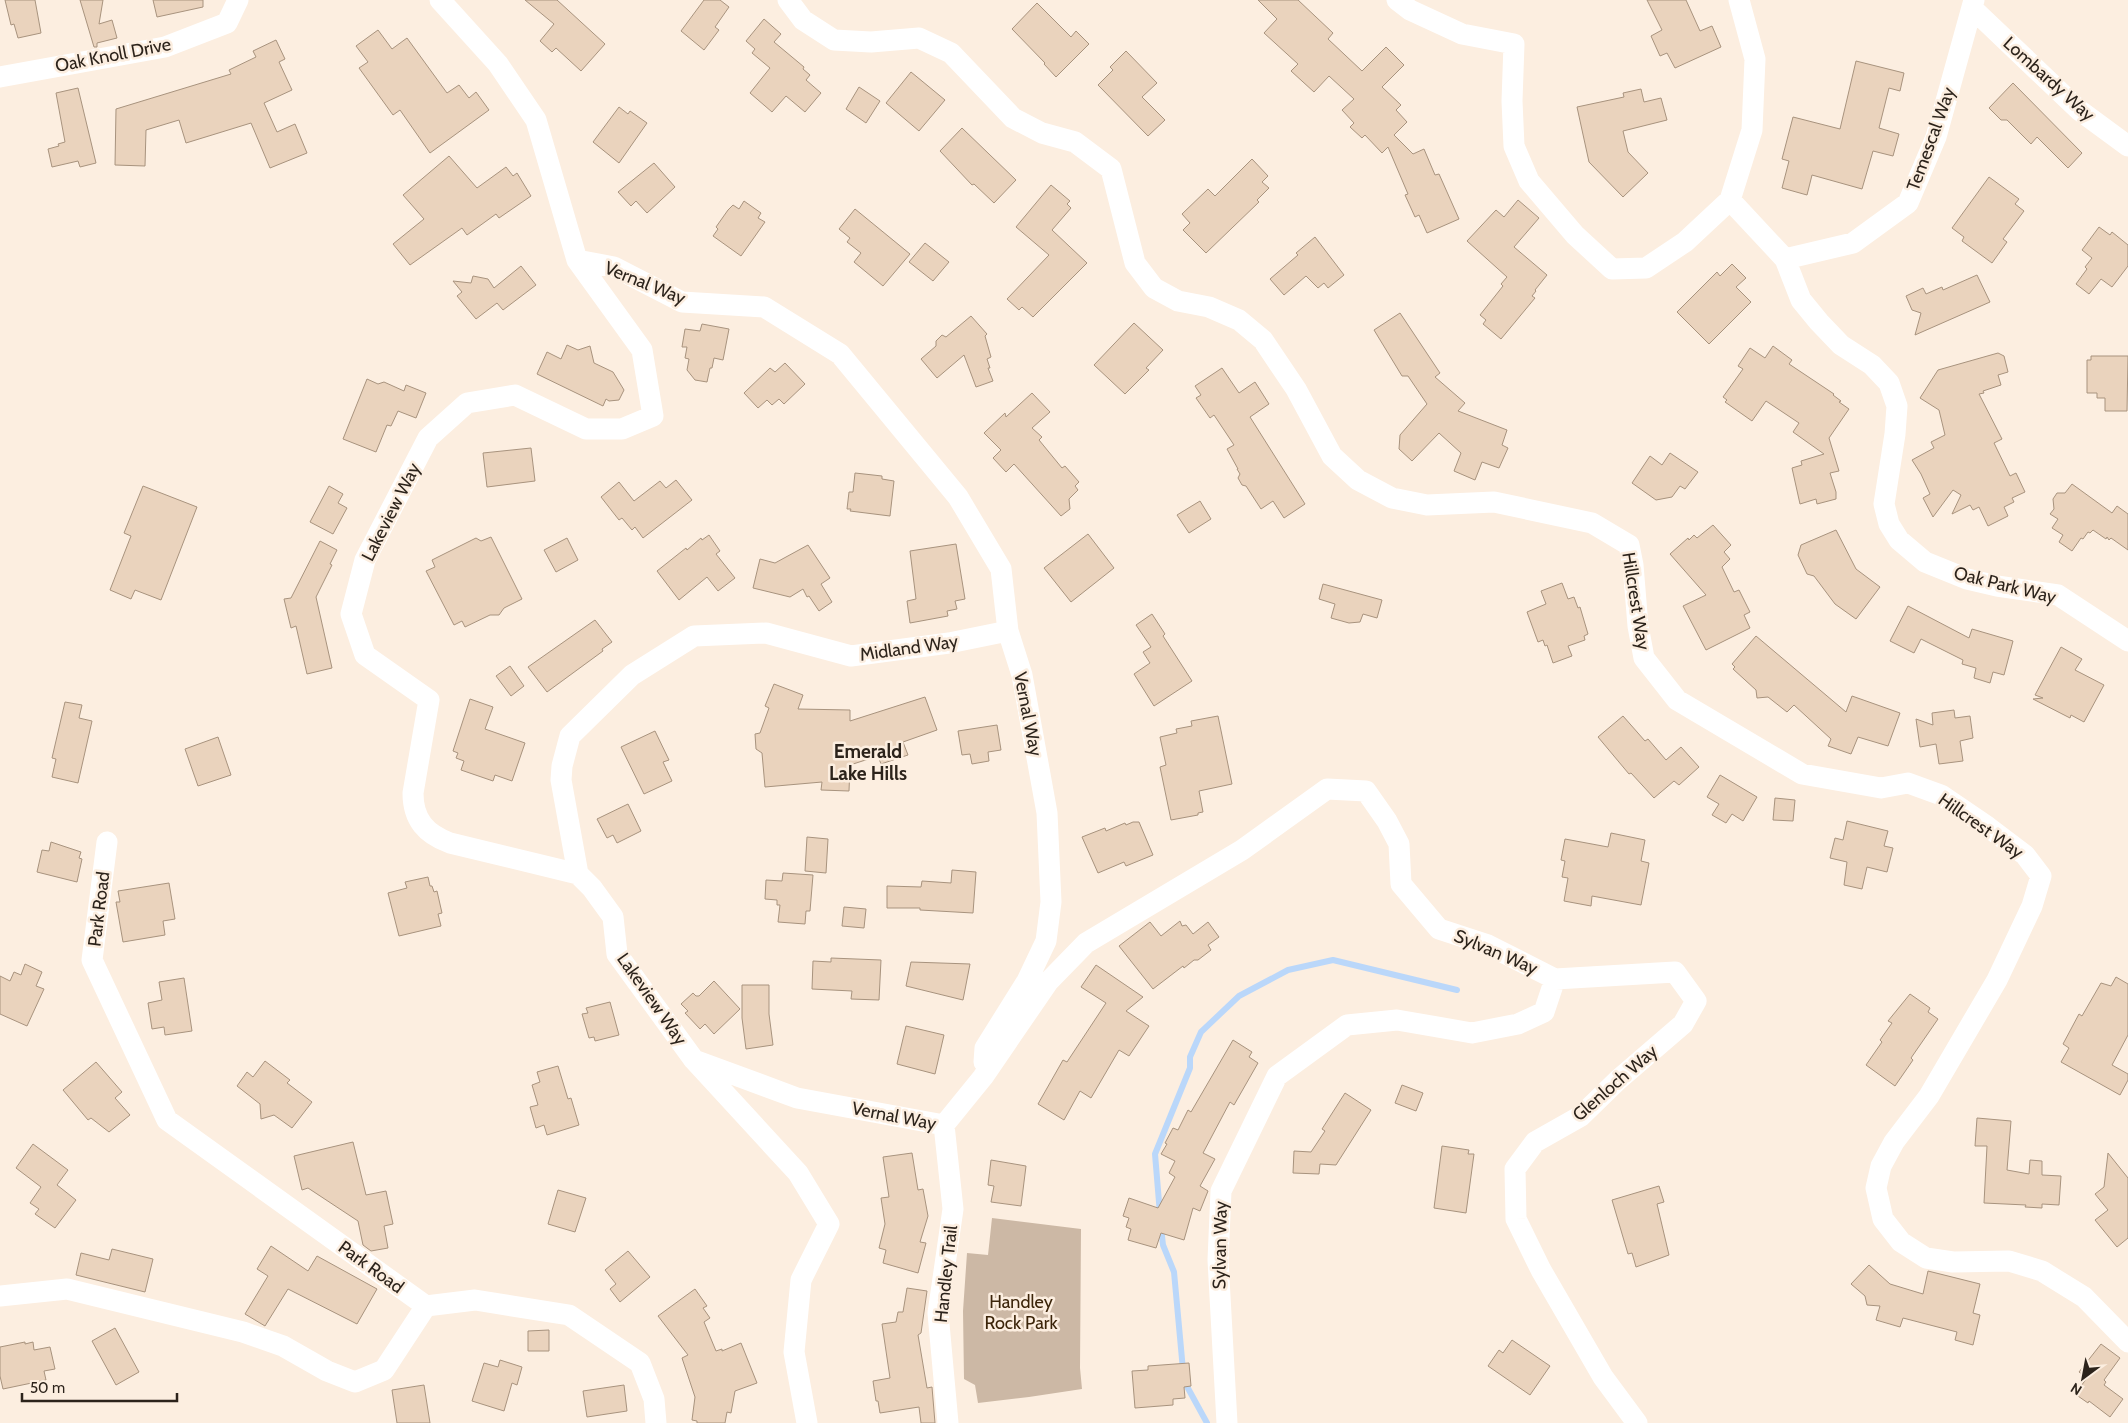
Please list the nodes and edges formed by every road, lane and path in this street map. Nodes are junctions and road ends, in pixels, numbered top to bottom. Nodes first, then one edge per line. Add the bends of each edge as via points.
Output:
1 (238, 0) edge
2 (440, 0) edge
3 (788, 0) edge
4 (1397, 0) edge
5 (1739, 0) edge
6 (1974, 4) edge
7 (0, 77) edge
8 (2128, 146) edge
9 (1730, 200) junction
10 (1785, 259) junction
11 (577, 260) junction
12 (1008, 631) junction
13 (2128, 641) edge
14 (108, 842) dead end
15 (578, 874) junction
16 (1555, 978) junction
17 (694, 1060) junction
18 (982, 1077) junction
19 (944, 1125) junction
20 (0, 1296) edge
21 (426, 1306) junction
22 (2128, 1342) edge
23 (656, 1423) edge
24 (807, 1423) edge
25 (948, 1423) edge
26 (1227, 1423) edge
27 (1637, 1423) edge

1 - 7 street, Oak Knoll Drive via 227,23 165,47
2 - 11 street, Lakeview Way via 498,64 536,120
3 - 22 street, Hillcrest Way via 803,20 834,40 872,42 919,38 950,52 1013,118 1042,133 1075,142 1111,169 1135,263 1154,288 1178,301 1209,307 1238,320 1263,340 1296,389 1332,456 1358,480 1392,498 1427,505 1494,502 1592,523 1629,544 1644,658 1677,700 1802,774 1881,788 1908,783 1941,795 2025,855 2041,876 2032,906 1997,980 1949,1063 1885,1158 1876,1188 1883,1219 1901,1242 1926,1258 1953,1262 2009,1261 2042,1271 2084,1297
4 - 9 street via 1410,10 1462,34 1514,44 1514,146 1529,181 1575,235 1612,269 1646,268 1685,242
5 - 9 street via 1755,59 1752,130
6 - 8 street, Lombardy Way via 2079,110
6 - 10 street, Temescal Way via 1936,137 1908,202 1853,243
9 - 10 street, Oak Park Way
10 - 13 street, Oak Park Way via 1801,300 1819,322 1841,345 1872,365 1889,383 1897,406 1884,504 1889,524 1899,540 1925,562 1967,578 2058,595
11 - 12 street, Vernal Way via 614,268 682,302 764,307 840,354 958,497 1000,568
11 - 15 street, Lakeview Way via 642,350 653,416 622,429 586,428 515,395 467,403 428,438 365,560 351,614 364,655 430,700 413,793 414,806 424,828 434,837 450,843
12 - 15 street, Midland Way via 949,643 851,656 766,633 694,636 632,676 570,736 562,766 562,780
12 - 18 street, Vernal Way via 1022,675 1047,813 1051,902 1046,941 1027,981 985,1048
14 - 21 street, Park Road via 92,960 167,1120
15 - 17 street, Lakeview Way via 613,917 617,954
16 - 18 street, Sylvan Way via 1488,945 1439,928 1401,884 1399,844 1388,821 1366,791 1327,789 1242,850 1086,943 1048,982
16 - 26 street, Sylvan Way via 1544,1012 1518,1024 1472,1034 1398,1020 1347,1025 1277,1076 1221,1191 1218,1260
16 - 27 street, Glenloch Way via 1675,972 1696,1001 1683,1024 1581,1116 1535,1142 1515,1169 1516,1219 1541,1270 1603,1377
17 - 19 street, Vernal Way via 797,1098
17 - 24 street, Lakeview Way via 798,1173 829,1224 801,1280 794,1352
18 - 19 street, Vernal Way
19 - 25 street, Handley Trail via 953,1209 938,1313
20 - 21 street via 67,1289 243,1332 283,1346 327,1371 355,1382 384,1370
21 - 23 street via 475,1300 569,1315 640,1363 654,1399

